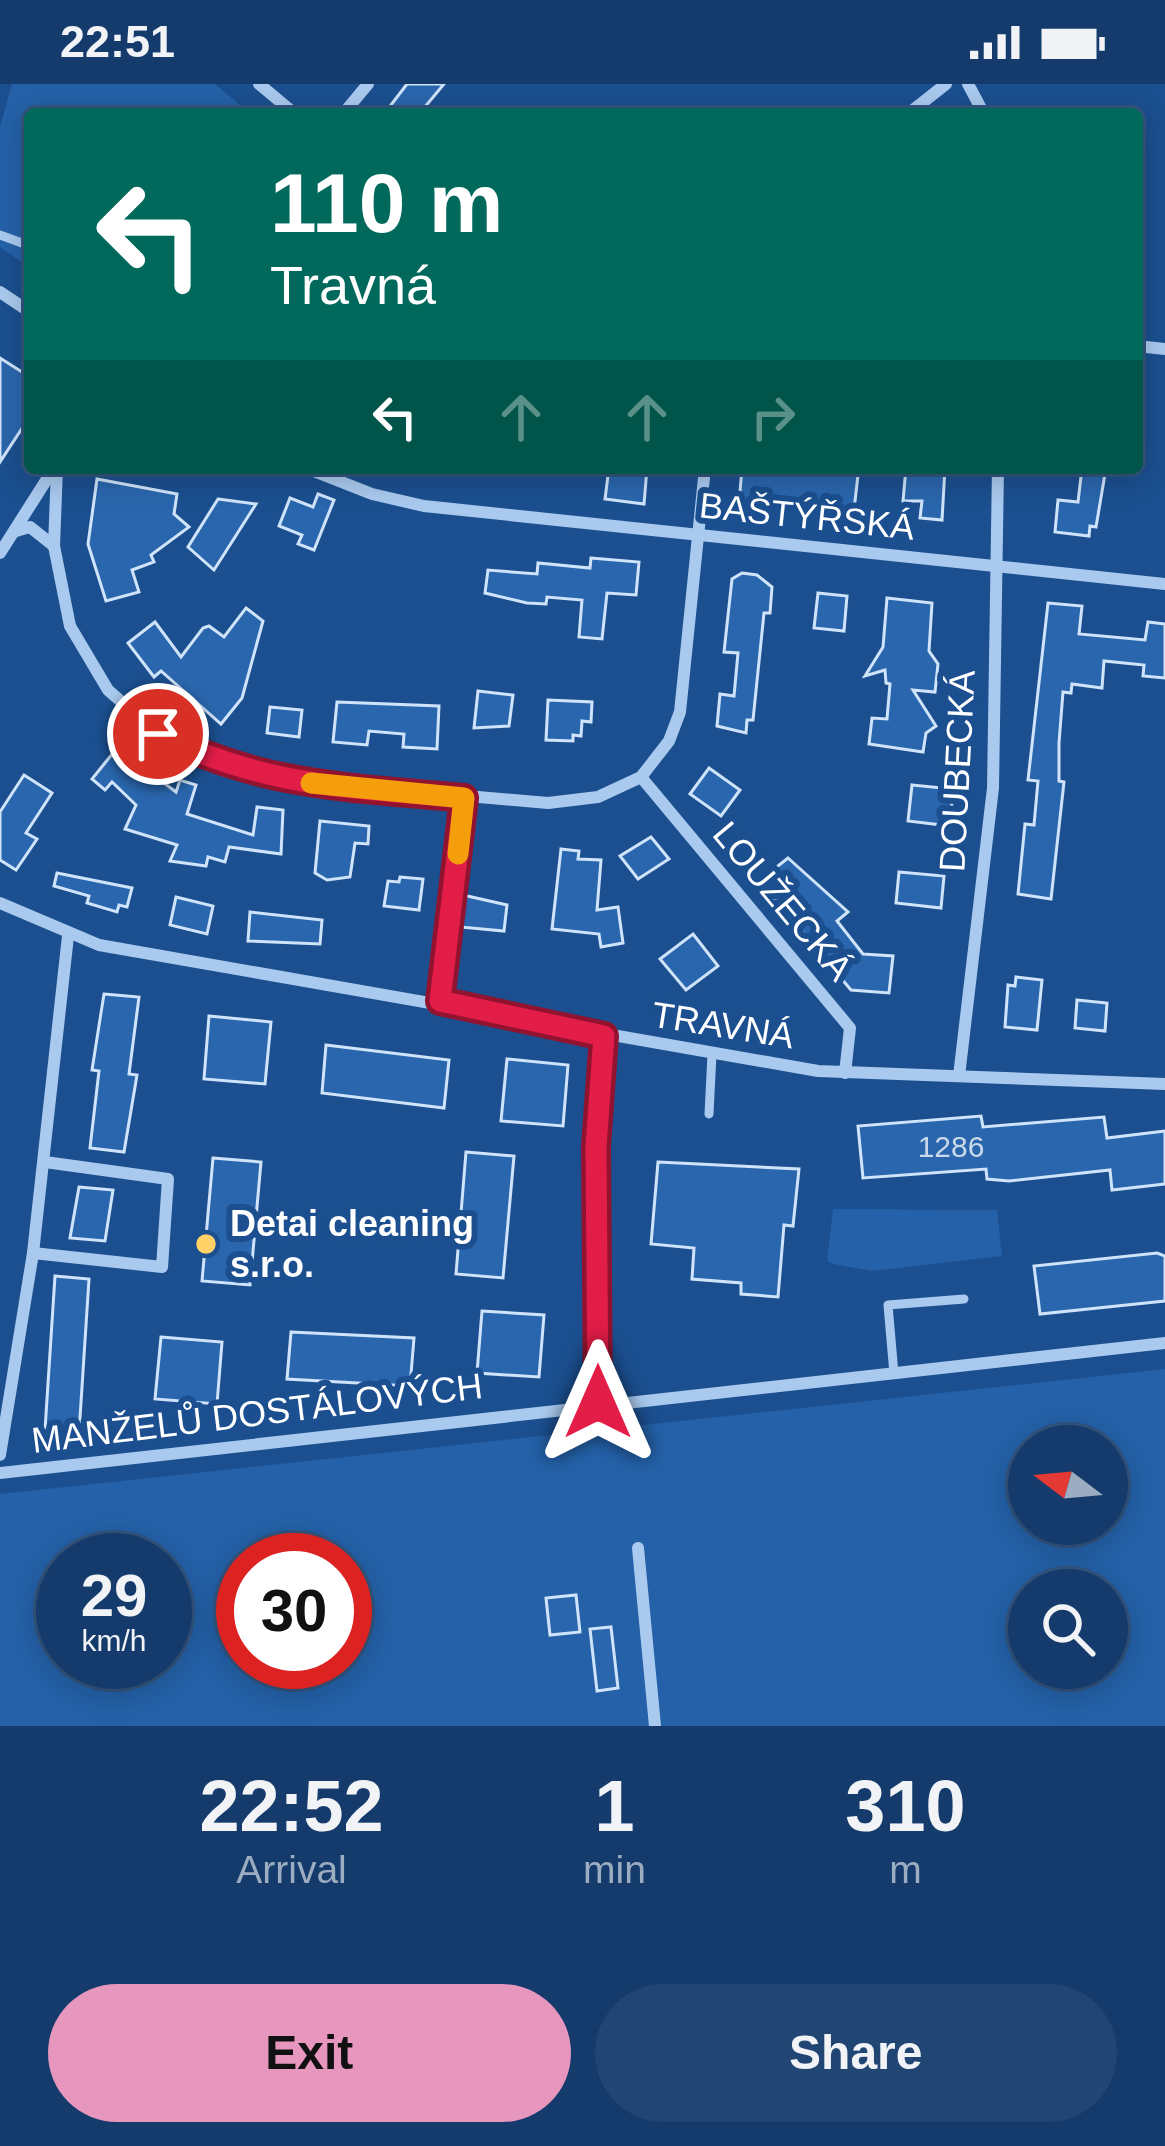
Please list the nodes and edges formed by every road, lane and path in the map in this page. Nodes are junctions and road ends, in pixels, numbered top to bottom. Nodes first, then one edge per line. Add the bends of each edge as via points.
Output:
1 (259, 84) edge
2 (368, 84) edge
3 (946, 84) edge
4 (288, 108) edge
5 (348, 108) edge
6 (916, 108) edge
7 (52, 474) edge
8 (56, 474) edge
9 (321, 474) edge
10 (704, 474) edge
11 (998, 474) edge
12 (15, 531) junction
13 (699, 534) junction
14 (54, 545) junction
15 (0, 553) edge
16 (994, 566) junction
17 (1165, 584) edge
18 (641, 777) junction
19 (464, 798) junction
20 (0, 903) edge
21 (68, 936) junction
22 (440, 1001) junction
23 (604, 1036) junction
24 (712, 1054) junction
25 (845, 1073) junction
26 (959, 1076) junction
27 (1165, 1084) edge
28 (709, 1114) dead end
29 (44, 1162) junction
30 (33, 1253) junction
31 (964, 1300) dead end
32 (1165, 1342) edge
33 (894, 1374) junction
34 (598, 1402) junction
35 (0, 1455) edge
36 (0, 1473) edge
37 (638, 1548) dead end
38 (656, 1726) edge

1 - 4 street
2 - 5 street
3 - 6 street
7 - 12 street
8 - 14 street
9 - 13 street, BAŠTÝŘSKÁ via 424,506
10 - 13 street
11 - 16 street, DOUBECKÁ
12 - 14 street via 30,527
12 - 15 street
13 - 16 street, BAŠTÝŘSKÁ
13 - 18 street via 680,712
14 - 19 street via 70,626 108,690 158,734 272,779
16 - 17 street, BAŠTÝŘSKÁ
16 - 26 street, DOUBECKÁ via 993,788
18 - 19 street via 598,797 548,803
18 - 25 street, LOUŽECKÁ via 850,1028
19 - 22 street
20 - 21 street, TRAVNÁ
21 - 22 street, TRAVNÁ
21 - 29 street
22 - 23 street, TRAVNÁ
23 - 24 street, TRAVNÁ
23 - 34 street via 596,1146
24 - 25 street, TRAVNÁ
24 - 28 lane
25 - 26 street, TRAVNÁ
26 - 27 street, TRAVNÁ
29 - 30 street
29 - 30 street via 168,1179 162,1267
30 - 35 street
31 - 33 lane via 888,1305
32 - 33 street, MANŽELŮ DOSTÁLOVÝCH
33 - 34 street, MANŽELŮ DOSTÁLOVÝCH
34 - 36 street, MANŽELŮ DOSTÁLOVÝCH
37 - 38 street

